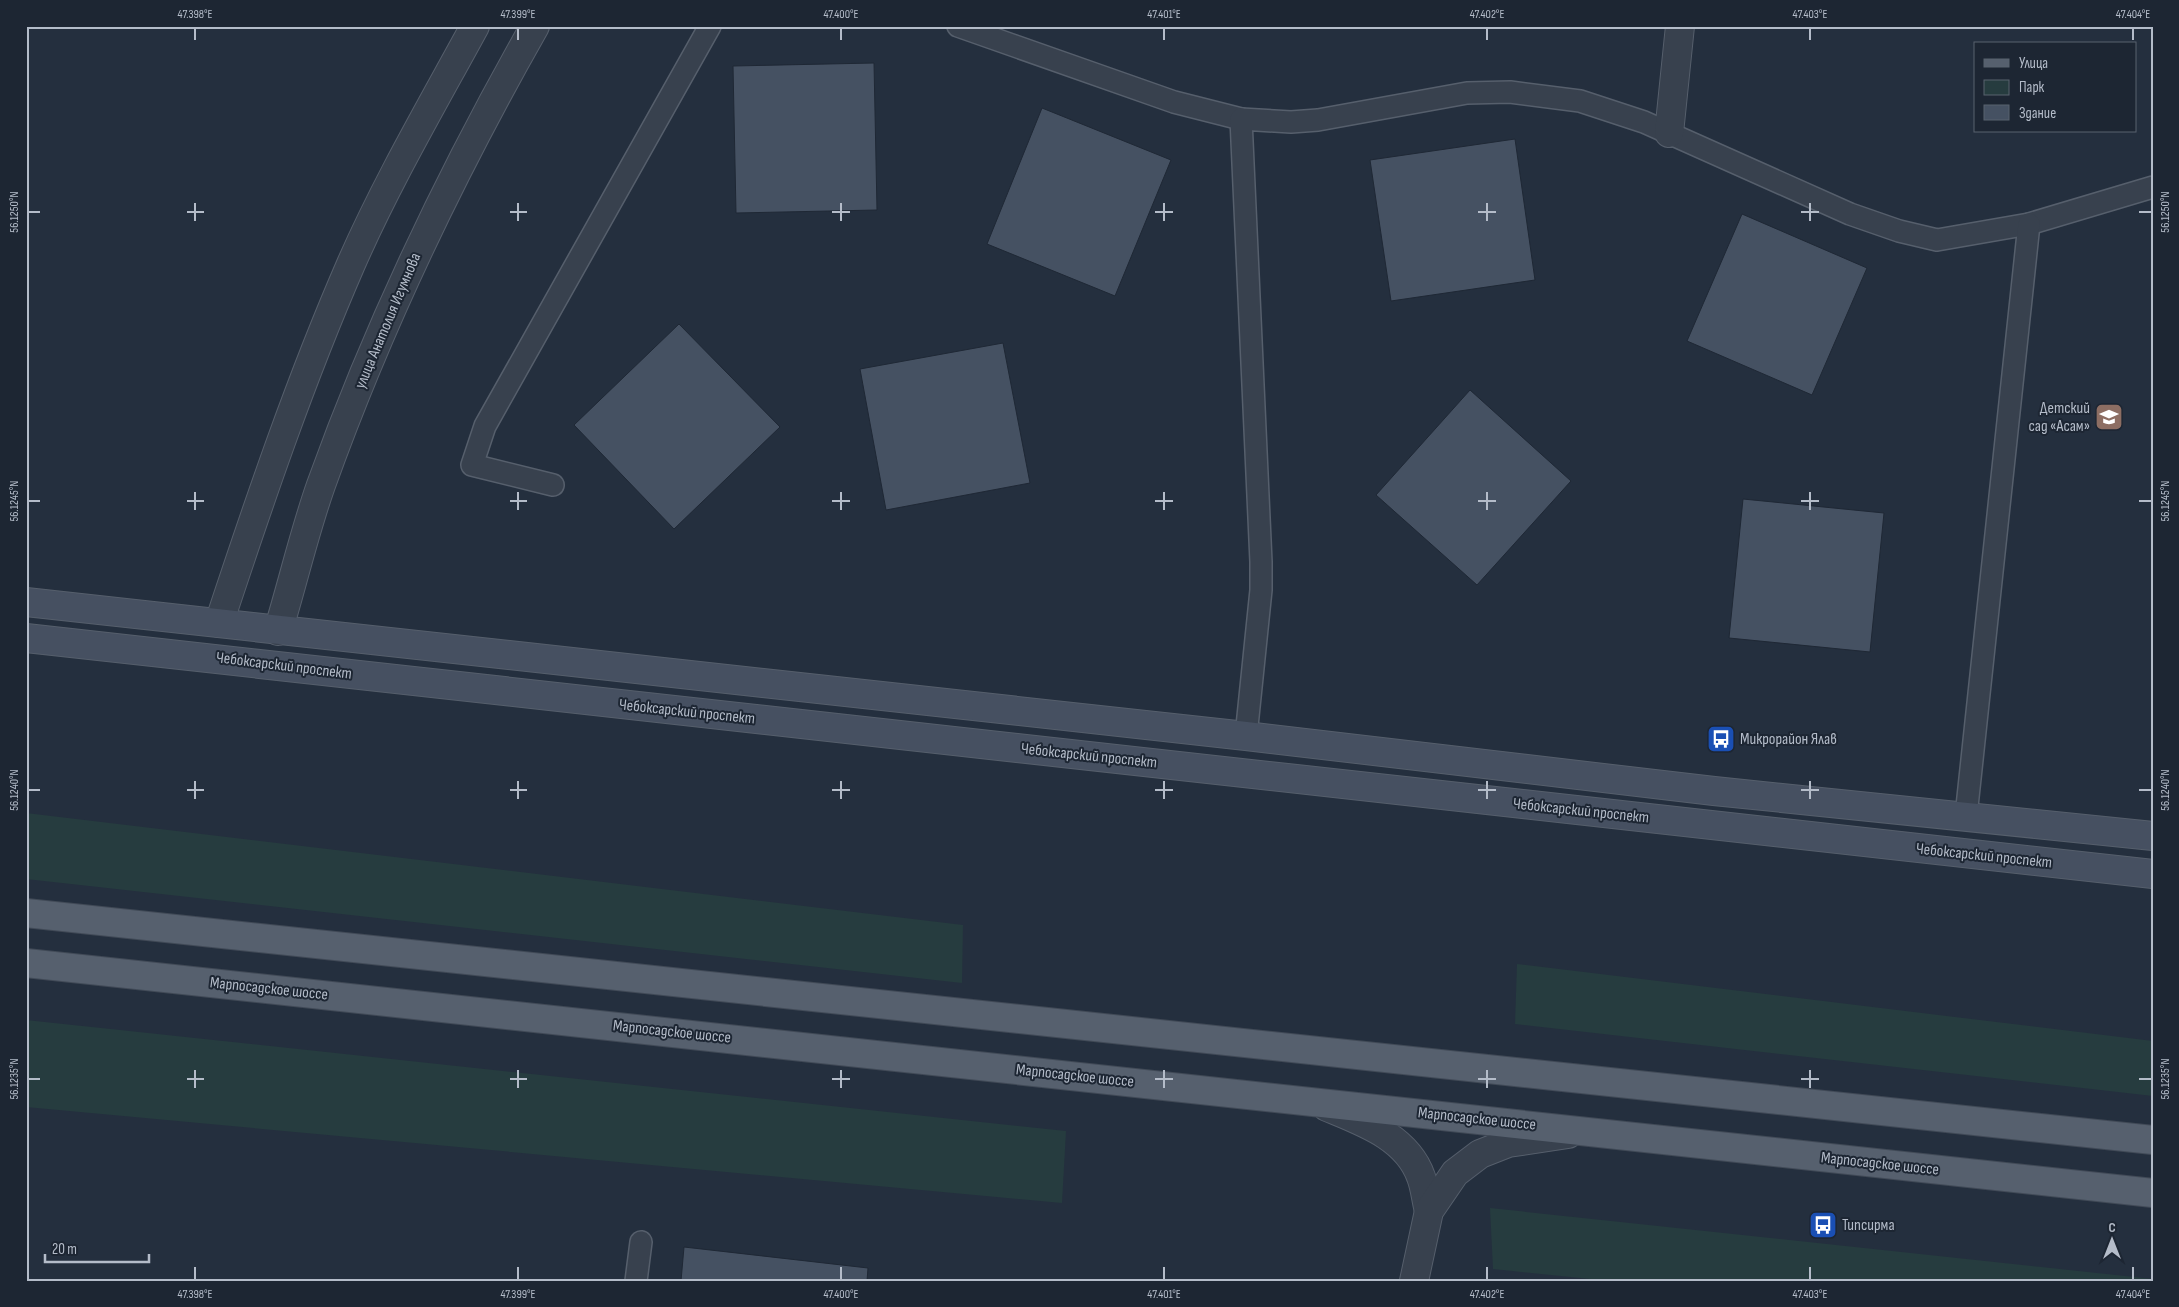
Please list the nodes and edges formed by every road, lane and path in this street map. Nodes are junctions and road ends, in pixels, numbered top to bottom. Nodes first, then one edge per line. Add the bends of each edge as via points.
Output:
1 (475, 26) edge
2 (535, 26) edge
3 (710, 26) edge
4 (958, 26) edge
5 (1680, 26) edge
6 (1241, 119) junction
7 (1669, 133) junction
8 (2153, 187) edge
9 (2029, 224) junction
10 (554, 485) dead end
11 (26, 602) edge
12 (219, 623) junction
13 (278, 630) junction
14 (26, 638) edge
15 (246, 662) junction
16 (1246, 736) junction
17 (1966, 816) junction
18 (2153, 836) edge
19 (2153, 874) edge
20 (26, 913) edge
21 (26, 963) edge
22 (1314, 1101) junction
23 (1589, 1131) junction
24 (2153, 1140) edge
25 (2153, 1193) edge
26 (1429, 1211) junction
27 (641, 1242) dead end
28 (636, 1281) edge
29 (1414, 1281) edge

1 - 12 street via 404,154 347,272 305,373
2 - 13 street, улица Анатолия Игумнова via 468,147 405,276 321,487
3 - 10 lane via 485,426 472,465
4 - 6 lane via 1174,102
5 - 7 street
6 - 7 lane via 1318,120 1467,94 1510,92 1580,101
6 - 16 lane via 1261,562
7 - 9 lane via 1817,200 1899,231 1937,240
8 - 9 lane
9 - 17 lane
11 - 12 street
12 - 13 street
12 - 15 street
13 - 16 street
14 - 15 street, Чебоксарский проспект
15 - 19 street, Чебоксарский проспект
16 - 17 street via 1714,791
17 - 18 street
20 - 24 main road
21 - 22 main road, Марпосадское шоссе
22 - 23 main road, Марпосадское шоссе
22 - 26 street via 1373,1126 1407,1151 1421,1176
23 - 25 main road, Марпосадское шоссе
23 - 26 street via 1508,1143 1480,1154 1455,1173
26 - 29 street
27 - 28 lane

